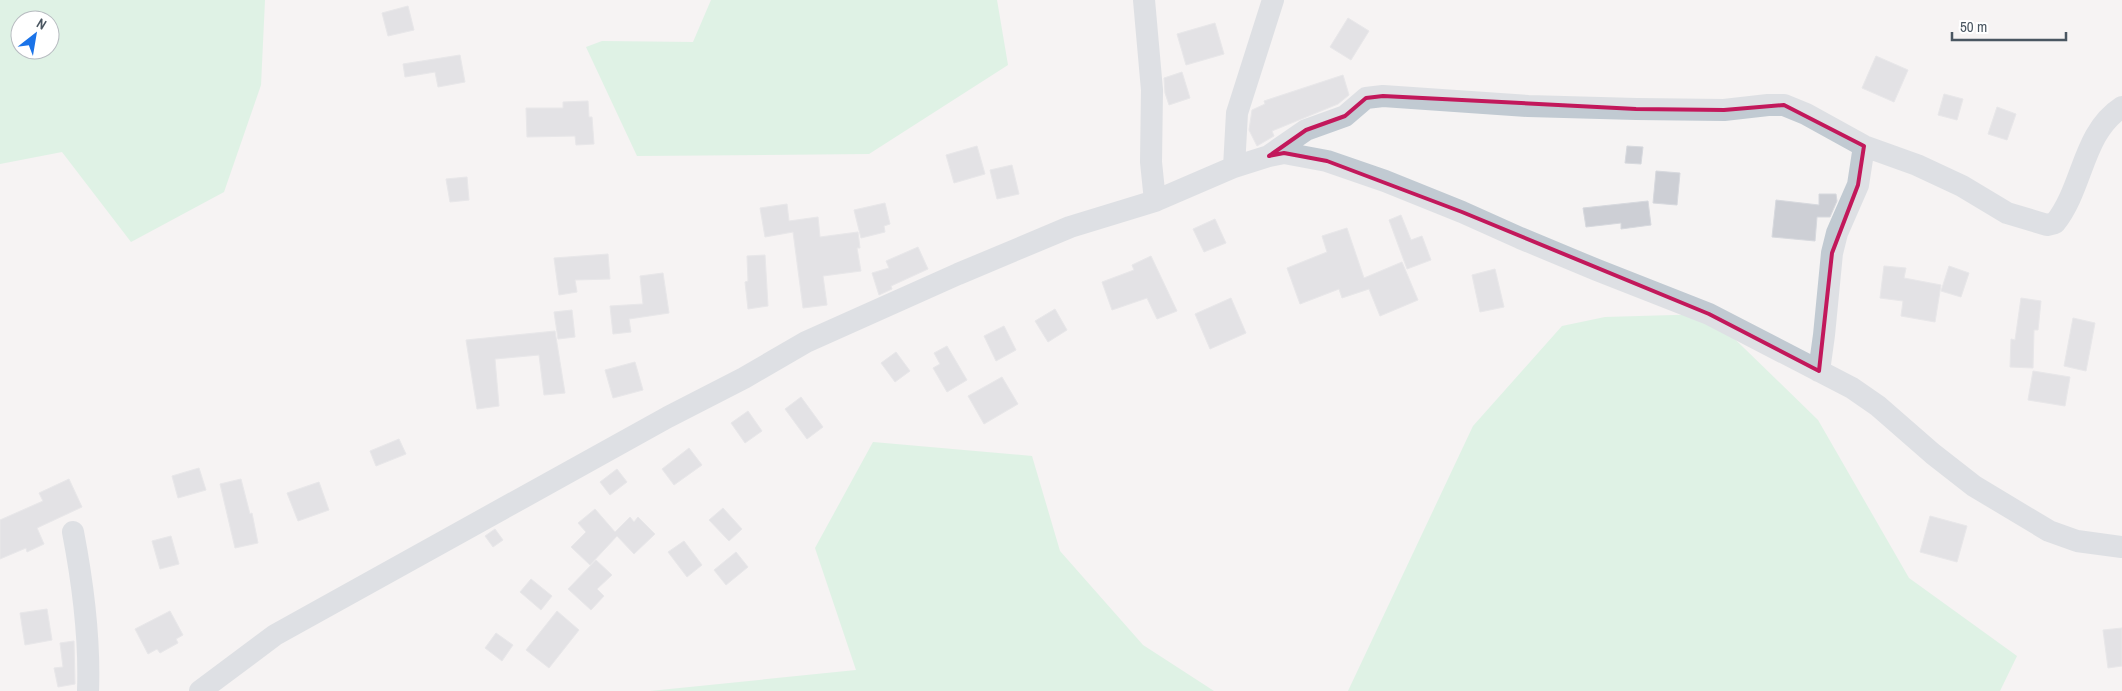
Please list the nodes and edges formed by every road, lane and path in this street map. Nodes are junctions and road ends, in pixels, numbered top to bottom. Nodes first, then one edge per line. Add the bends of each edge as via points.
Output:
1 (1144, 0) edge
2 (1272, 0) edge
3 (2122, 107) edge
4 (1864, 146) junction
5 (1269, 156) junction
6 (1234, 167) junction
7 (1154, 201) junction
8 (1819, 371) junction
9 (72, 532) dead end
10 (2122, 547) edge
11 (88, 691) edge
12 (200, 691) edge

1 - 7 street via 1152,90
2 - 6 street via 1237,114
3 - 4 street via 2110,115 2095,135 2070,201 2055,223 2047,225 2007,213 1962,186
4 - 5 street via 1784,105 1724,110 1636,109 1528,106 1383,96 1366,98 1345,116 1306,130
4 - 8 street via 1858,185 1832,253
5 - 6 street
5 - 8 street via 1284,153 1327,161 1385,181 1709,314
6 - 7 street
7 - 12 street via 1070,227 806,342 275,635
8 - 10 street via 1878,406 1954,470 2049,531
9 - 11 street via 81,576

